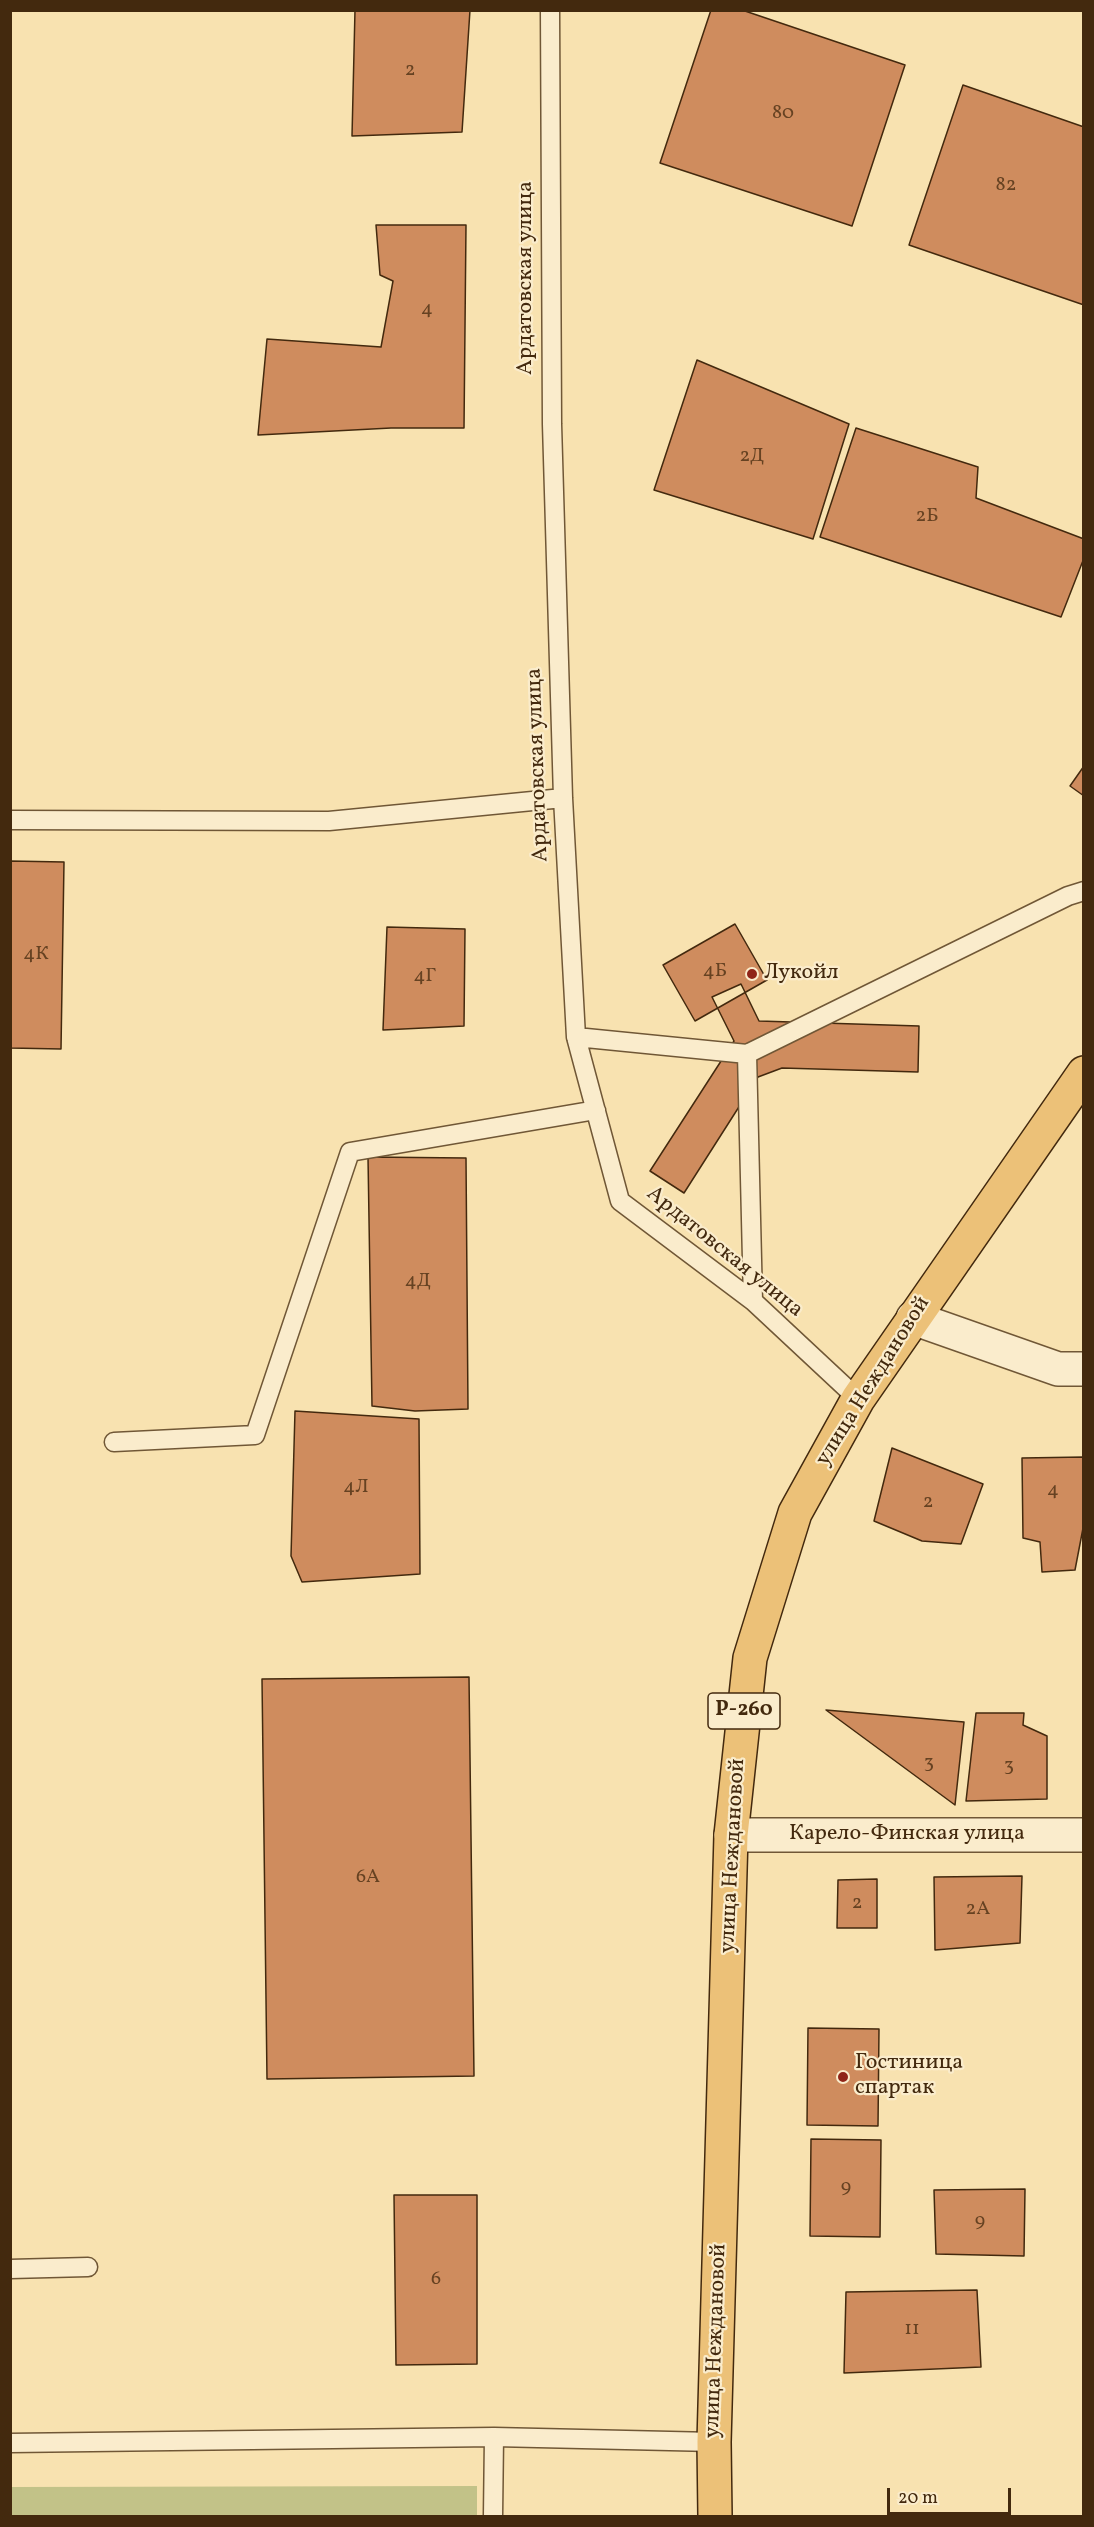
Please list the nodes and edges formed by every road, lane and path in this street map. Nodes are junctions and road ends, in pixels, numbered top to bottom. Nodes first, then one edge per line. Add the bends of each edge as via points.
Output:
1 (550, 10) edge
2 (563, 798) junction
3 (10, 820) edge
4 (1083, 891) edge
5 (576, 1037) junction
6 (747, 1054) junction
7 (1083, 1073) edge
8 (596, 1110) junction
9 (753, 1301) junction
10 (913, 1318) junction
11 (1083, 1369) edge
12 (858, 1399) junction
13 (114, 1442) dead end
14 (731, 1835) junction
15 (1083, 1835) edge
16 (88, 2267) dead end
17 (10, 2269) edge
18 (494, 2437) junction
19 (714, 2442) junction
20 (10, 2443) edge
21 (494, 2517) edge
22 (715, 2517) edge

1 - 2 lane, Ардатовская улица via 552,424
2 - 3 lane via 329,821
2 - 5 lane, Ардатовская улица
4 - 6 lane
5 - 6 lane
5 - 8 lane, Ардатовская улица
6 - 9 lane
7 - 10 highway, улица Неждановой / Р-260
8 - 9 lane, Ардатовская улица via 620,1201
8 - 13 lane via 350,1152 255,1435
9 - 12 lane, Ардатовская улица
10 - 11 street via 1058,1369
10 - 12 highway, улица Неждановой / Р-260
12 - 14 highway, улица Неждановой / Р-260 via 795,1514 750,1658
14 - 15 street, Карело-Финская улица
14 - 19 highway, улица Неждановой / Р-260
16 - 17 lane
18 - 19 lane
18 - 20 lane
18 - 21 lane
19 - 22 highway, улица Неждановой / Р-260

